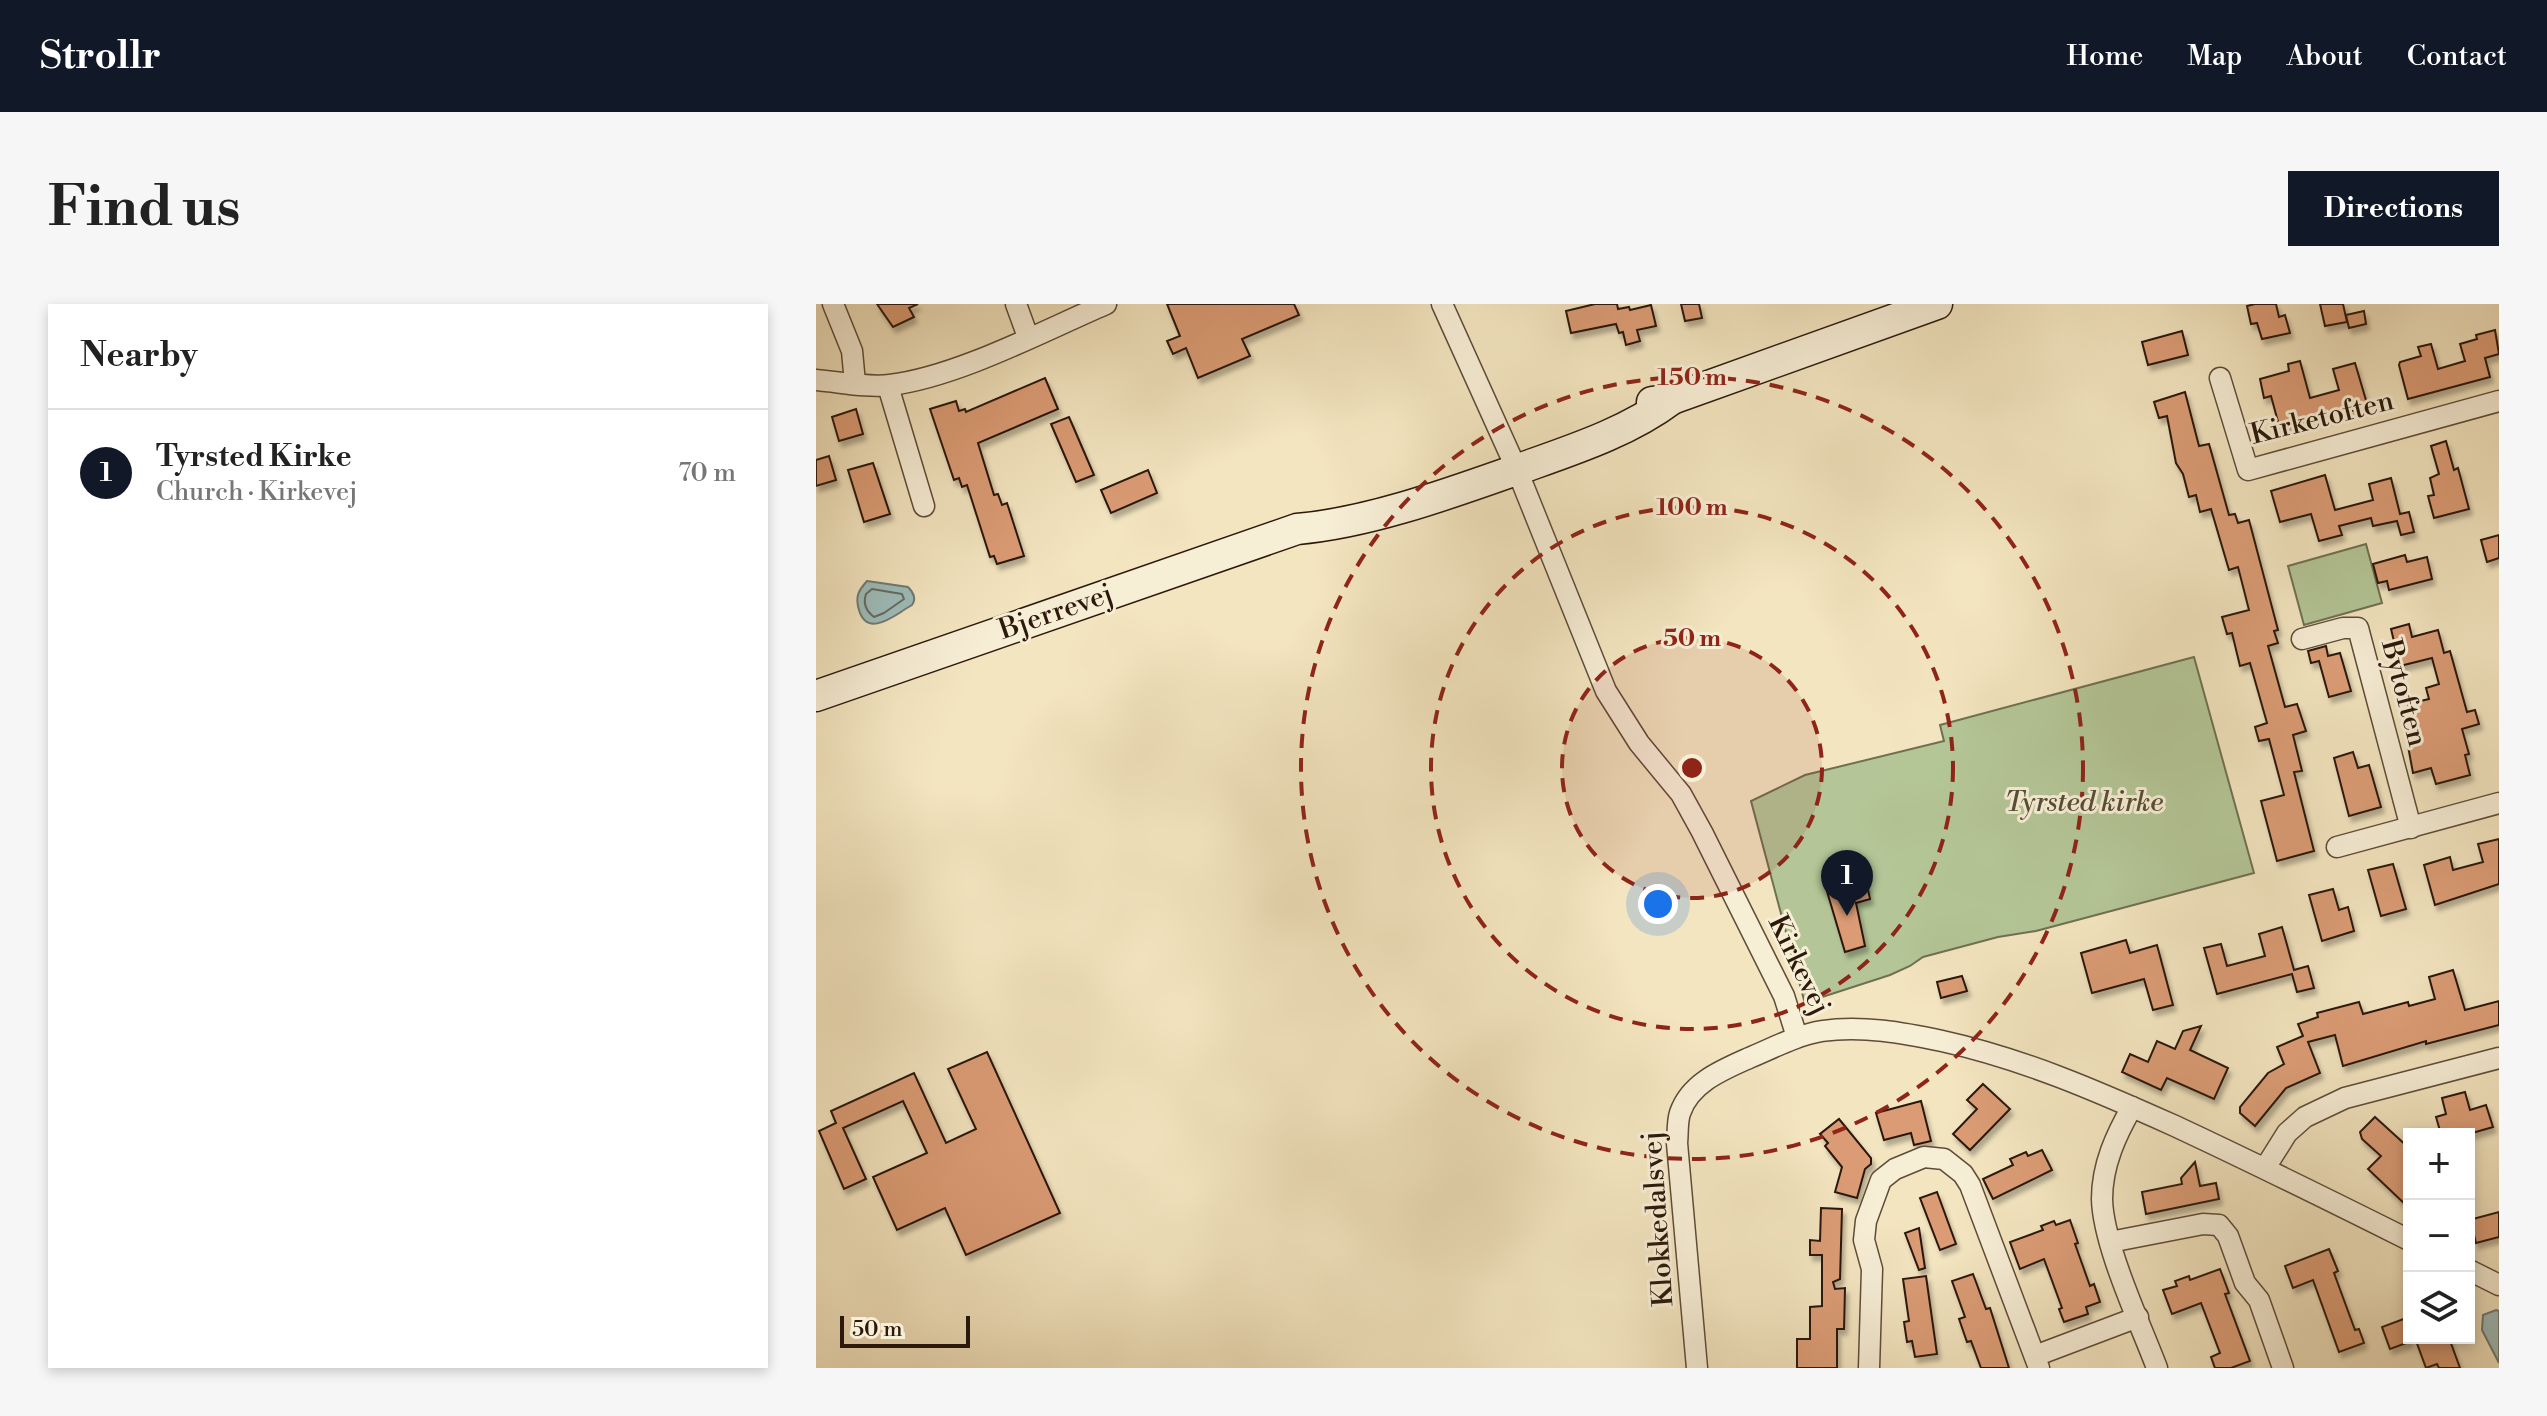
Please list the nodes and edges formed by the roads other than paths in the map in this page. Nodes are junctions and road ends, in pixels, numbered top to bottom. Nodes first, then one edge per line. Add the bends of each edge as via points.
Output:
1 (833, 304) edge
2 (1016, 304) edge
3 (1106, 304) edge
4 (1442, 304) edge
5 (1937, 304) edge
6 (1028, 337) junction
7 (2220, 378) dead end
8 (816, 380) edge
9 (855, 383) junction
10 (888, 386) junction
11 (2499, 401) edge
12 (1513, 461) junction
13 (924, 506) dead end
14 (2302, 639) dead end
15 (816, 696) edge
16 (2499, 803) edge
17 (2411, 828) junction
18 (2337, 847) dead end
19 (1797, 1037) junction
20 (2499, 1058) edge
21 (2132, 1107) junction
22 (2265, 1168) junction
23 (2403, 1237) edge
24 (2110, 1242) junction
25 (2473, 1272) edge
26 (2499, 1285) edge
27 (2138, 1317) junction
28 (2037, 1362) edge
29 (1697, 1368) edge
30 (1869, 1368) edge
31 (2157, 1368) edge
32 (2283, 1368) edge

1 - 9 street via 852,351
2 - 6 street
3 - 6 street
4 - 12 street, Kirkevej
5 - 12 street, Bjerrevej via 1672,399 1643,403
6 - 10 street via 925,378
7 - 11 street, Kirketoften via 2248,470
8 - 9 street
9 - 10 street
10 - 13 street
12 - 15 street, Bjerrevej via 1406,506 1297,529
12 - 19 street, Kirkevej via 1606,691 1681,794 1702,832 1784,996
14 - 17 street, Bytoften via 2358,628
16 - 17 street
17 - 18 street
19 - 21 street, Kirkevej via 1839,1029 1917,1036 2042,1069
19 - 29 street, Klokkedalsvej via 1703,1082 1680,1114 1677,1143
20 - 22 street via 2345,1098 2305,1117 2287,1133
21 - 22 street, Kirkevej
21 - 24 street via 2115,1136 2106,1167 2102,1200
22 - 23 street, Kirkevej
24 - 27 street
24 - 32 street via 2219,1225 2245,1283 2259,1300
25 - 26 street
27 - 28 street
27 - 31 street
28 - 30 street via 1963,1174 1944,1159 1924,1157 1881,1180 1866,1221 1865,1249 1872,1269

